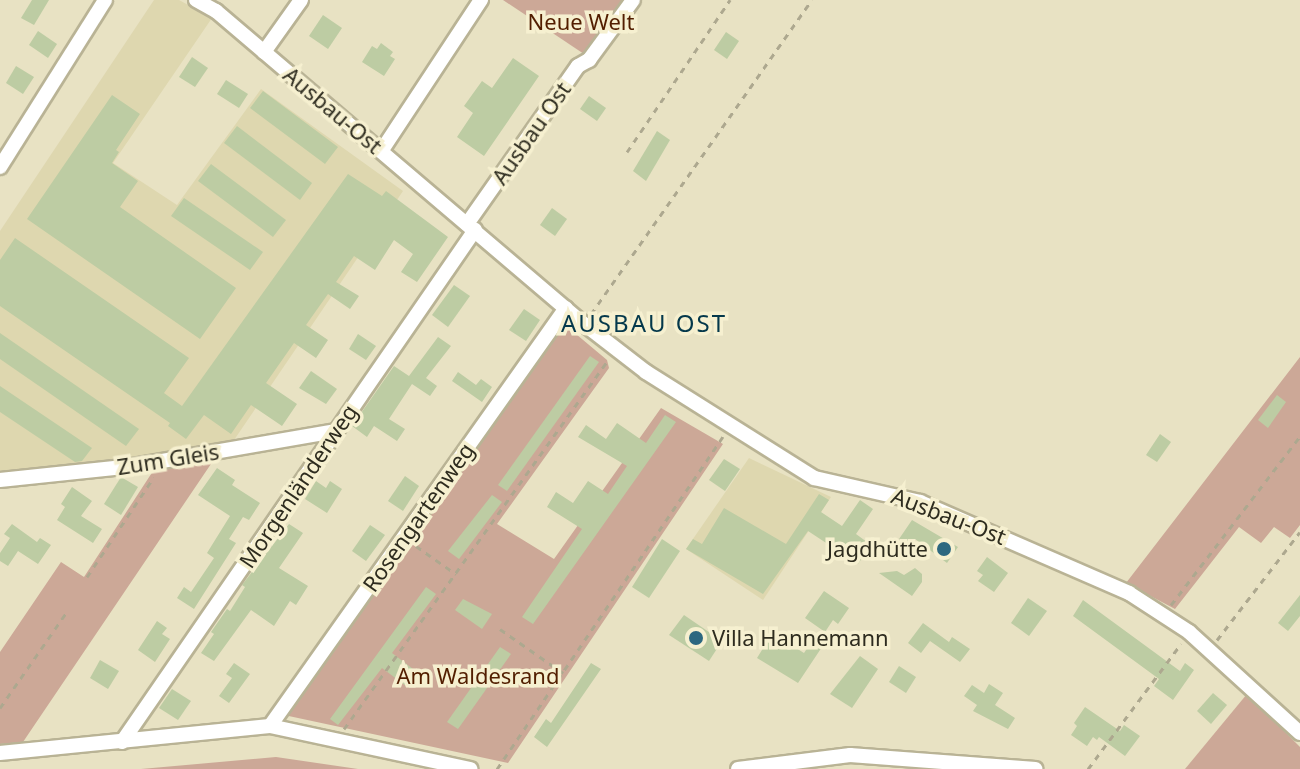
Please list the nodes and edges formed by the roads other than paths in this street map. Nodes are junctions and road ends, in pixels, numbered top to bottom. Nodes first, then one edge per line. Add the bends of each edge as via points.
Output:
1 (105, 0) edge
2 (196, 0) edge
3 (301, 0) edge
4 (481, 0) edge
5 (633, 0) edge
6 (264, 52) junction
7 (382, 150) junction
8 (0, 167) edge
9 (471, 227) junction
10 (566, 308) junction
11 (335, 431) junction
12 (0, 480) edge
13 (270, 726) junction
14 (1300, 733) edge
15 (122, 742) junction
16 (0, 753) edge
17 (470, 769) edge
18 (738, 769) edge
19 (1035, 769) edge

1 - 8 street
2 - 6 street, Ausbau-Ost
3 - 6 street
4 - 7 street
5 - 9 street, Ausbau Ost via 589,60 578,66
6 - 7 street, Ausbau-Ost
7 - 9 street, Ausbau-Ost
9 - 10 street, Ausbau-Ost
9 - 11 street, Morgenländerweg
10 - 13 street, Rosengartenweg
10 - 14 street, Ausbau-Ost via 616,349 814,478 920,502 1091,574 1164,614
11 - 12 street, Zum Gleis via 164,461
11 - 15 street, Morgenländerweg
13 - 15 street
13 - 17 street
15 - 16 street
18 - 19 street via 850,755

